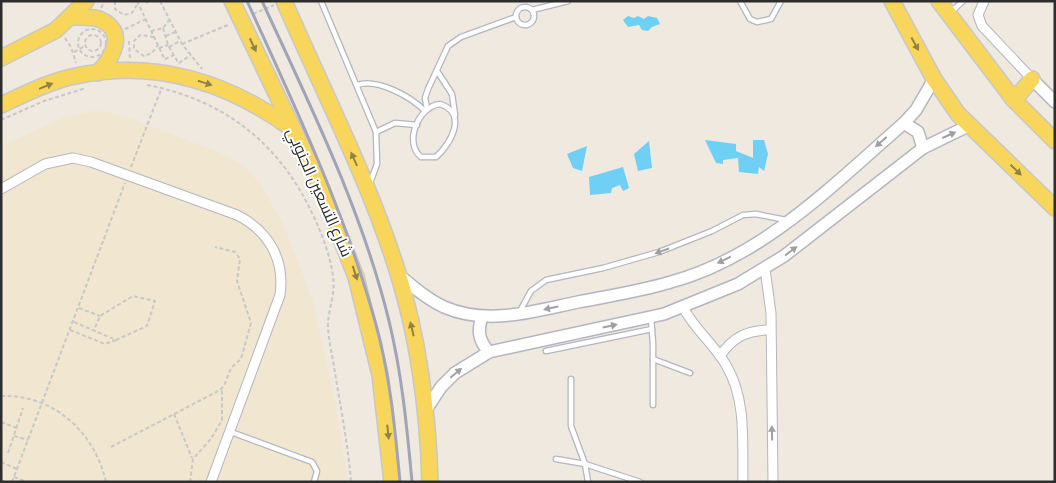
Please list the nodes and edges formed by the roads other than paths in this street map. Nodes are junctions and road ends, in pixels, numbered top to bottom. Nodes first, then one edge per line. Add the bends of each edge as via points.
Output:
1 (86, 1) edge
2 (232, 1) edge
3 (284, 1) edge
4 (321, 1) edge
5 (568, 1) edge
6 (740, 1) edge
7 (781, 1) edge
8 (892, 1) edge
9 (939, 1) edge
10 (963, 1) edge
11 (984, 1) edge
12 (532, 10) junction
13 (949, 15) junction
14 (516, 16) junction
15 (71, 17) junction
16 (1, 58) edge
17 (437, 71) junction
18 (98, 73) junction
19 (934, 78) junction
20 (1032, 80) junction
21 (357, 85) junction
22 (1014, 100) junction
23 (1055, 102) edge
24 (1, 105) edge
25 (426, 110) junction
26 (455, 116) junction
27 (904, 123) junction
28 (417, 125) junction
29 (970, 125) junction
30 (292, 129) junction
31 (376, 132) junction
32 (1055, 140) edge
33 (923, 148) junction
34 (367, 188) junction
35 (1, 189) edge
36 (1055, 208) edge
37 (790, 221) junction
38 (765, 269) junction
39 (398, 274) junction
40 (683, 307) junction
41 (518, 315) junction
42 (482, 317) junction
43 (651, 323) junction
44 (770, 330) junction
45 (546, 351) dead end
46 (489, 352) junction
47 (720, 356) junction
48 (654, 359) junction
49 (690, 372) dead end
50 (571, 379) dead end
51 (653, 405) dead end
52 (426, 410) junction
53 (231, 432) junction
54 (556, 459) dead end
55 (585, 464) junction
56 (211, 482) edge
57 (314, 482) edge
58 (392, 482) edge
59 (430, 482) edge
60 (588, 482) edge
61 (640, 482) edge
62 (743, 482) edge
63 (773, 482) edge

1 - 15 main road
2 -> 30 main road, شارع التسعين الجنوبي
34 -> 3 main road
4 - 21 lane
5 - 12 lane
6 - 7 lane via 750,19 757,22 772,19
8 -> 19 main road
9 - 13 main road
10 - 13 lane
11 - 20 street via 978,15 982,26
12 - 14 lane via 524,7
12 - 14 lane via 533,19 526,24 521,24
13 - 22 main road
14 - 17 lane via 454,41 444,53
15 - 16 main road via 56,30
15 - 18 main road via 97,18 113,32 116,42 114,53
17 - 25 lane via 425,98
17 - 26 lane via 452,94
24 -> 18 main road via 76,76
18 -> 30 main road via 169,67 235,93
19 - 27 street via 916,110
19 - 29 main road via 958,114
20 - 22 main road
20 - 23 street
21 - 25 lane via 376,84
21 - 31 lane
22 - 32 main road
25 - 26 lane via 440,104
25 - 28 lane
26 - 28 lane via 451,139 436,157 421,157 415,152 413,138
27 - 33 street via 918,132
27 -> 37 street
28 - 31 lane via 395,123
33 -> 29 street
29 -> 36 main road
30 -> 58 main road, شارع التسعين الجنوبي via 333,214 366,310 386,409
31 - 34 lane via 377,164
38 -> 33 street
34 - 39 main road
35 - 53 street via 45,164 63,159 91,162 246,219 261,231 277,256 282,276 280,295
37 -> 41 street via 726,259 672,282
37 -> 41 lane via 756,214 743,215 658,252 546,280 530,290
38 - 40 street
38 - 44 street via 770,299
39 - 42 street via 443,306 462,314
52 -> 39 main road via 417,349
40 - 43 street
40 - 47 street via 696,329
41 - 42 street
42 - 46 street via 479,336
43 - 45 lane
46 -> 43 street
43 - 48 lane
44 - 47 street via 746,333 736,338
63 -> 44 street
52 -> 46 street via 455,373
47 - 62 street via 732,375 739,396
48 - 49 lane
48 - 51 lane
50 - 55 lane via 571,426
52 - 59 main road
53 - 56 street
53 - 57 lane via 312,462 317,471
54 - 55 lane
55 - 60 lane
55 - 61 lane

